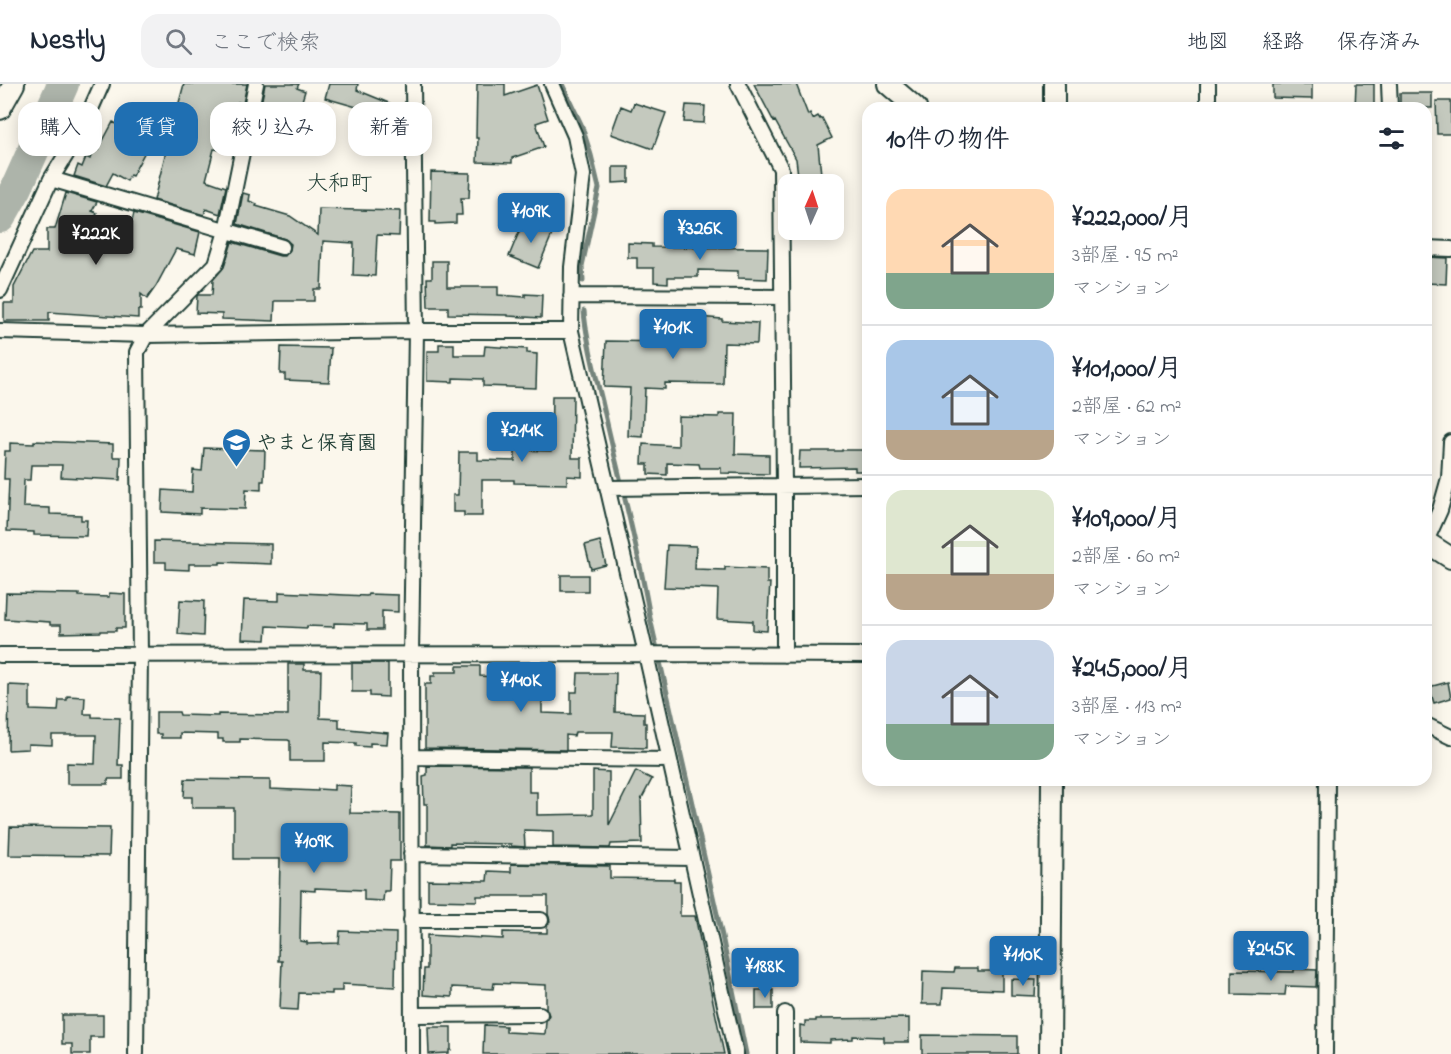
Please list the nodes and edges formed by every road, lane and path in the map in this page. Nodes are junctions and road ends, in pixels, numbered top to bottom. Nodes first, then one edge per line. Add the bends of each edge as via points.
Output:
1 (14, 84) edge
2 (102, 84) edge
3 (256, 84) edge
4 (413, 84) edge
5 (552, 84) edge
6 (738, 84) edge
7 (888, 84) edge
8 (1054, 84) edge
9 (1208, 84) edge
10 (1389, 84) edge
11 (909, 102) edge
12 (1053, 102) edge
13 (1208, 102) edge
14 (1389, 102) edge
15 (0, 109) edge
16 (51, 179) junction
17 (226, 231) junction
18 (282, 248) dead end
19 (1432, 248) edge
20 (1451, 249) edge
21 (0, 290) edge
22 (571, 296) junction
23 (782, 297) junction
24 (0, 331) edge
25 (571, 331) junction
26 (416, 332) junction
27 (146, 336) junction
28 (1451, 442) edge
29 (862, 485) edge
30 (784, 486) junction
31 (608, 488) junction
32 (1432, 528) edge
33 (1432, 546) edge
34 (1451, 558) edge
35 (654, 654) junction
36 (0, 655) edge
37 (140, 655) junction
38 (411, 655) junction
39 (784, 655) junction
40 (862, 656) edge
41 (1432, 727) edge
42 (1451, 737) edge
43 (411, 757) junction
44 (670, 760) junction
45 (1052, 786) edge
46 (1326, 786) edge
47 (411, 854) junction
48 (692, 858) junction
49 (411, 920) junction
50 (541, 920) dead end
51 (785, 1013) dead end
52 (540, 1014) dead end
53 (412, 1016) junction
54 (136, 1054) edge
55 (412, 1054) edge
56 (736, 1054) edge
57 (785, 1054) edge
58 (1050, 1054) edge
59 (1325, 1054) edge

1 - 15 street
2 - 16 street via 82,129
3 - 17 street
4 - 26 street
5 - 22 street via 575,136 583,175
6 - 23 street via 781,169
7 - 11 street
8 - 12 street
9 - 13 street
10 - 14 street
16 - 17 street
16 - 21 street
17 - 18 street
17 - 27 street via 216,264
19 - 20 street
22 - 23 street
22 - 25 street
23 - 30 street
24 - 27 street
25 - 26 street
25 - 31 street
26 - 27 street
26 - 38 street
27 - 37 street via 137,352
28 - 32 street via 1449,478
29 - 30 street
30 - 31 street
30 - 39 street
31 - 35 street
33 - 34 street
35 - 38 street
35 - 39 street
35 - 44 street
36 - 37 street
37 - 38 street
37 - 54 street
38 - 43 street
39 - 40 street
41 - 42 street
43 - 44 street
43 - 47 street
44 - 48 street
45 - 58 street
46 - 59 street
47 - 48 street
47 - 49 street
48 - 56 street
49 - 50 street
49 - 53 street
51 - 57 street
52 - 53 street
53 - 55 street

